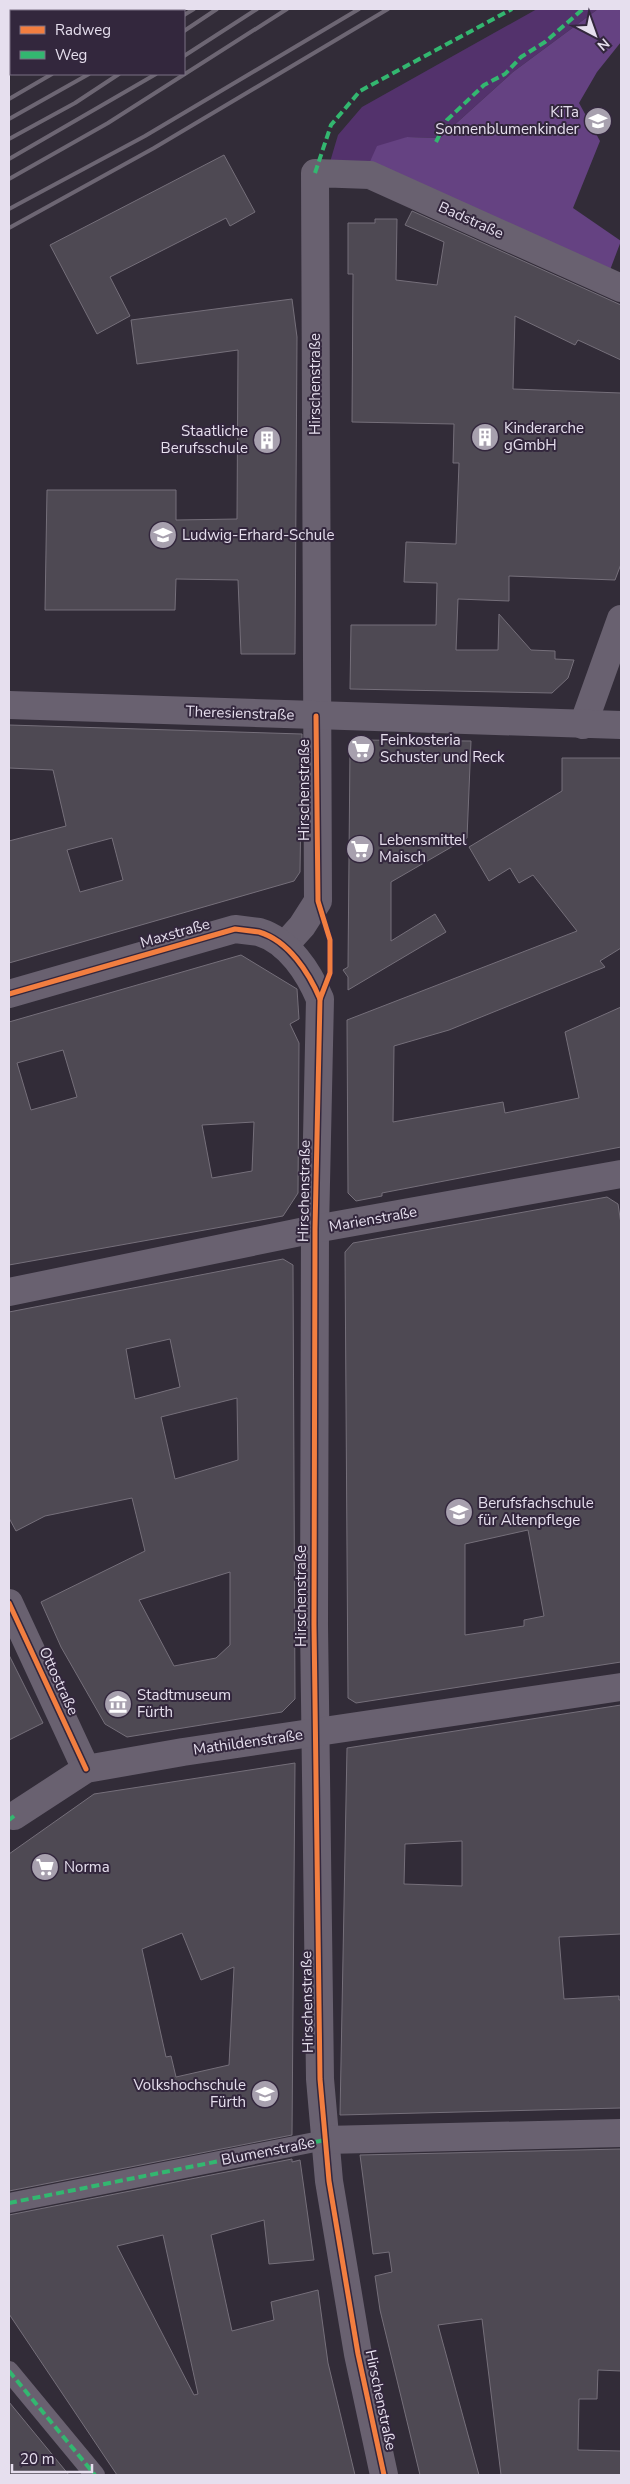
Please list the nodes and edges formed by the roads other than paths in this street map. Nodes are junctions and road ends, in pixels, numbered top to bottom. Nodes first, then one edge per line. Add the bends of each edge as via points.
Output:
1 (315, 173) joint
2 (621, 288) edge
3 (621, 619) edge
4 (9, 704) edge
5 (316, 716) junction
6 (583, 725) junction
7 (621, 725) edge
8 (284, 946) junction
9 (9, 994) edge
10 (320, 999) joint
11 (621, 1174) edge
12 (315, 1229) junction
13 (9, 1292) edge
14 (9, 1603) edge
15 (621, 1687) edge
16 (316, 1732) junction
17 (86, 1769) junction
18 (12, 1818) edge
19 (621, 2132) edge
20 (325, 2140) junction
21 (9, 2203) edge
22 (9, 2371) edge
23 (95, 2475) edge
24 (384, 2475) edge

1 - 2 street, Badstraße via 370,175
1 - 5 street, Hirschenstraße
3 - 6 street
4 - 5 street, Theresienstraße
5 - 6 street, Theresienstraße
5 - 8 street, Hirschenstraße via 318,901
6 - 7 street, Theresienstraße
8 - 9 street, Maxstraße via 260,933 235,929
8 - 10 street, Maxstraße via 309,974
10 - 12 street, Hirschenstraße
11 - 12 street, Marienstraße
12 - 13 street, Marienstraße
12 - 16 street, Hirschenstraße
14 - 17 street, Ottostraße
15 - 16 street, Mathildenstraße
16 - 17 street, Mathildenstraße
16 - 20 street, Hirschenstraße via 320,2079
17 - 18 street, Mathildenstraße
19 - 20 street, Blumenstraße
20 - 21 street, Blumenstraße
20 - 24 street, Hirschenstraße via 358,2354
22 - 23 street

